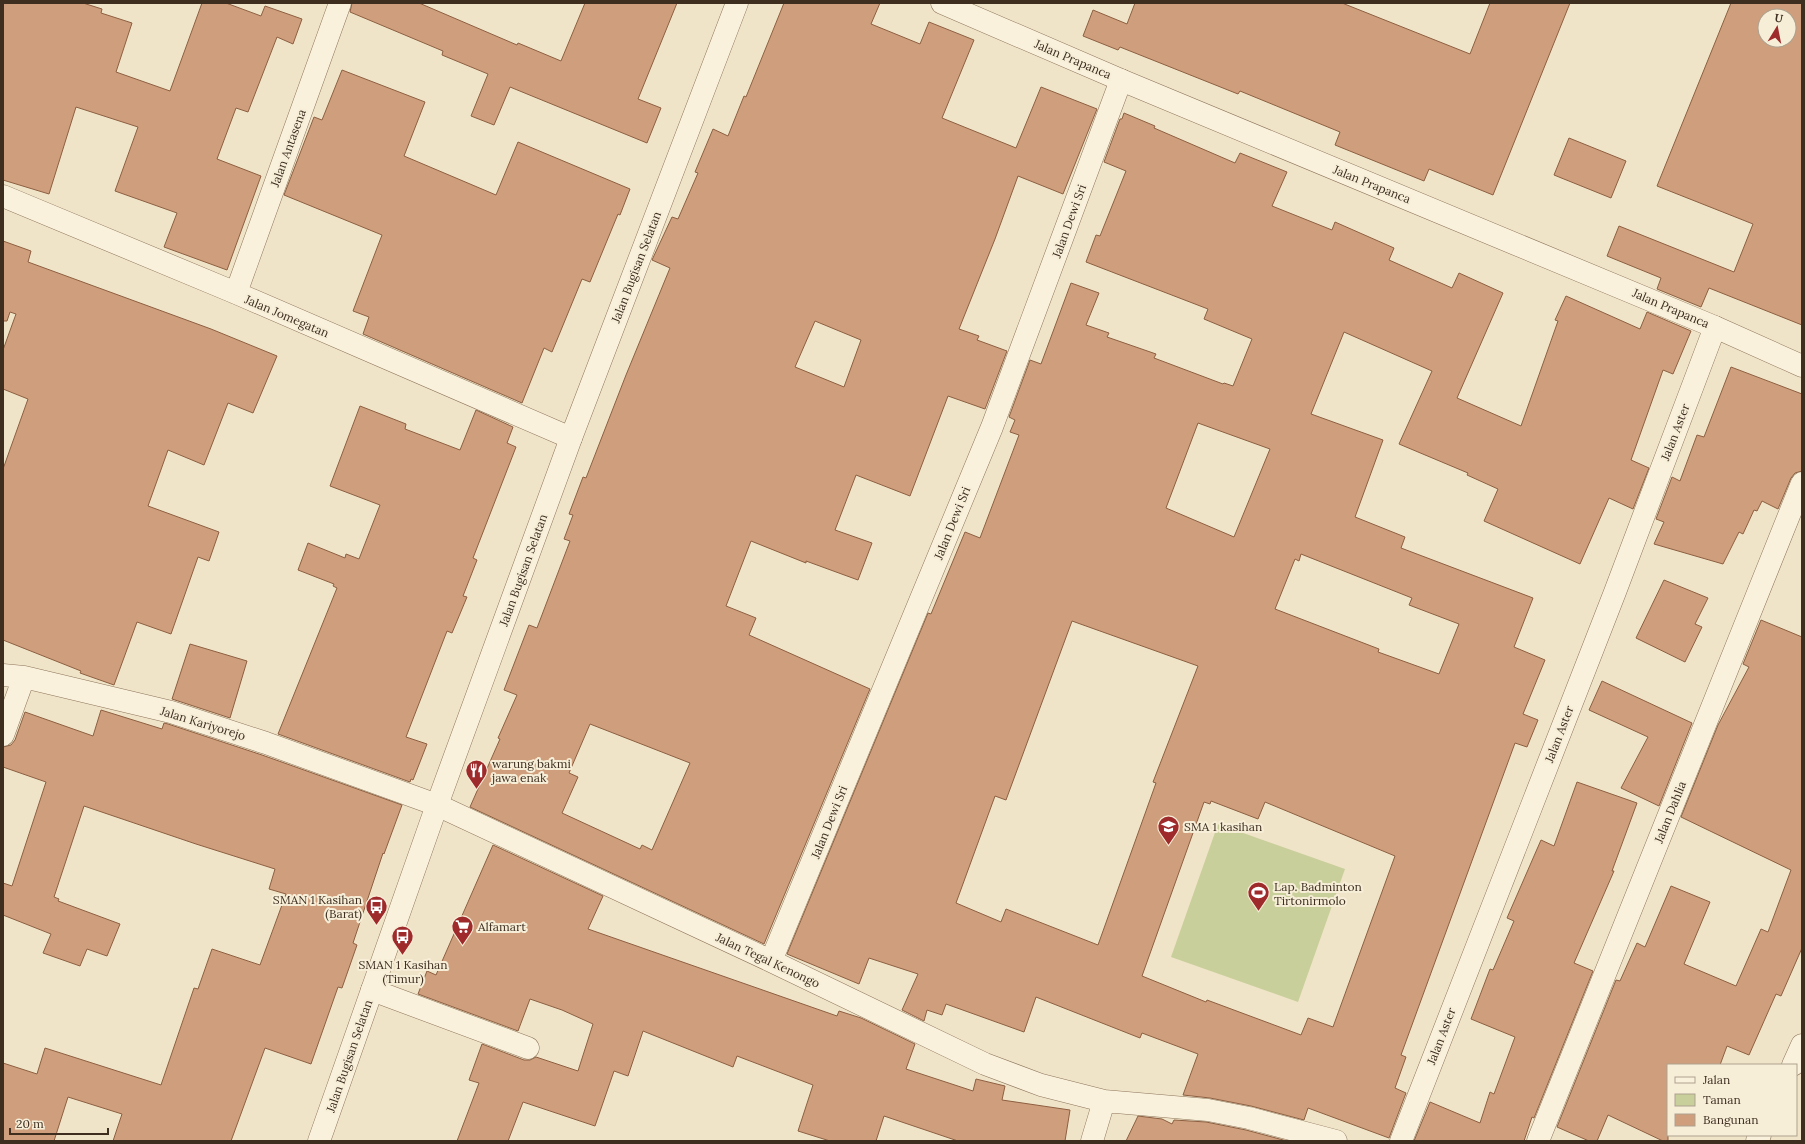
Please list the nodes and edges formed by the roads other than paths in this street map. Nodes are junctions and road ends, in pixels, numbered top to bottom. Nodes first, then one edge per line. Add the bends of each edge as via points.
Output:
1 (340, 3) edge
2 (737, 3) edge
3 (942, 3) edge
4 (1121, 80) junction
5 (3, 196) edge
6 (236, 293) junction
7 (1715, 327) junction
8 (1802, 366) edge
9 (571, 438) junction
10 (1802, 483) edge
11 (13, 676) edge
12 (3, 736) edge
13 (437, 805) junction
14 (771, 961) junction
15 (372, 990) junction
16 (1802, 1045) edge
17 (528, 1048) dead end
18 (1793, 1064) edge
19 (1104, 1101) junction
20 (319, 1141) edge
21 (1092, 1141) edge
22 (1336, 1141) edge
23 (1400, 1141) edge
24 (1538, 1141) edge

1 - 6 street, Jalan Antasena
2 - 9 street, Jalan Bugisan Selatan
3 - 4 street, Jalan Prapanca
4 - 7 street, Jalan Prapanca
4 - 14 street, Jalan Dewi Sri via 992,427
5 - 6 street, Jalan Jomegatan
6 - 9 street, Jalan Jomegatan
7 - 8 street, Jalan Prapanca
7 - 23 street, Jalan Aster
9 - 13 street, Jalan Bugisan Selatan
10 - 24 street, Jalan Dahlia
11 - 12 street, Jalan Kariyorejo
11 - 13 street, Jalan Kariyorejo via 171,712 266,743
13 - 14 street, Jalan Tegal Kenongo
13 - 15 street, Jalan Bugisan Selatan
14 - 19 street, Jalan Tegal Kenongo via 985,1064 1041,1085
15 - 17 street
15 - 20 street, Jalan Bugisan Selatan
16 - 18 street
19 - 21 street
19 - 22 street, Jalan Tegal Kenongo via 1215,1112 1249,1118

